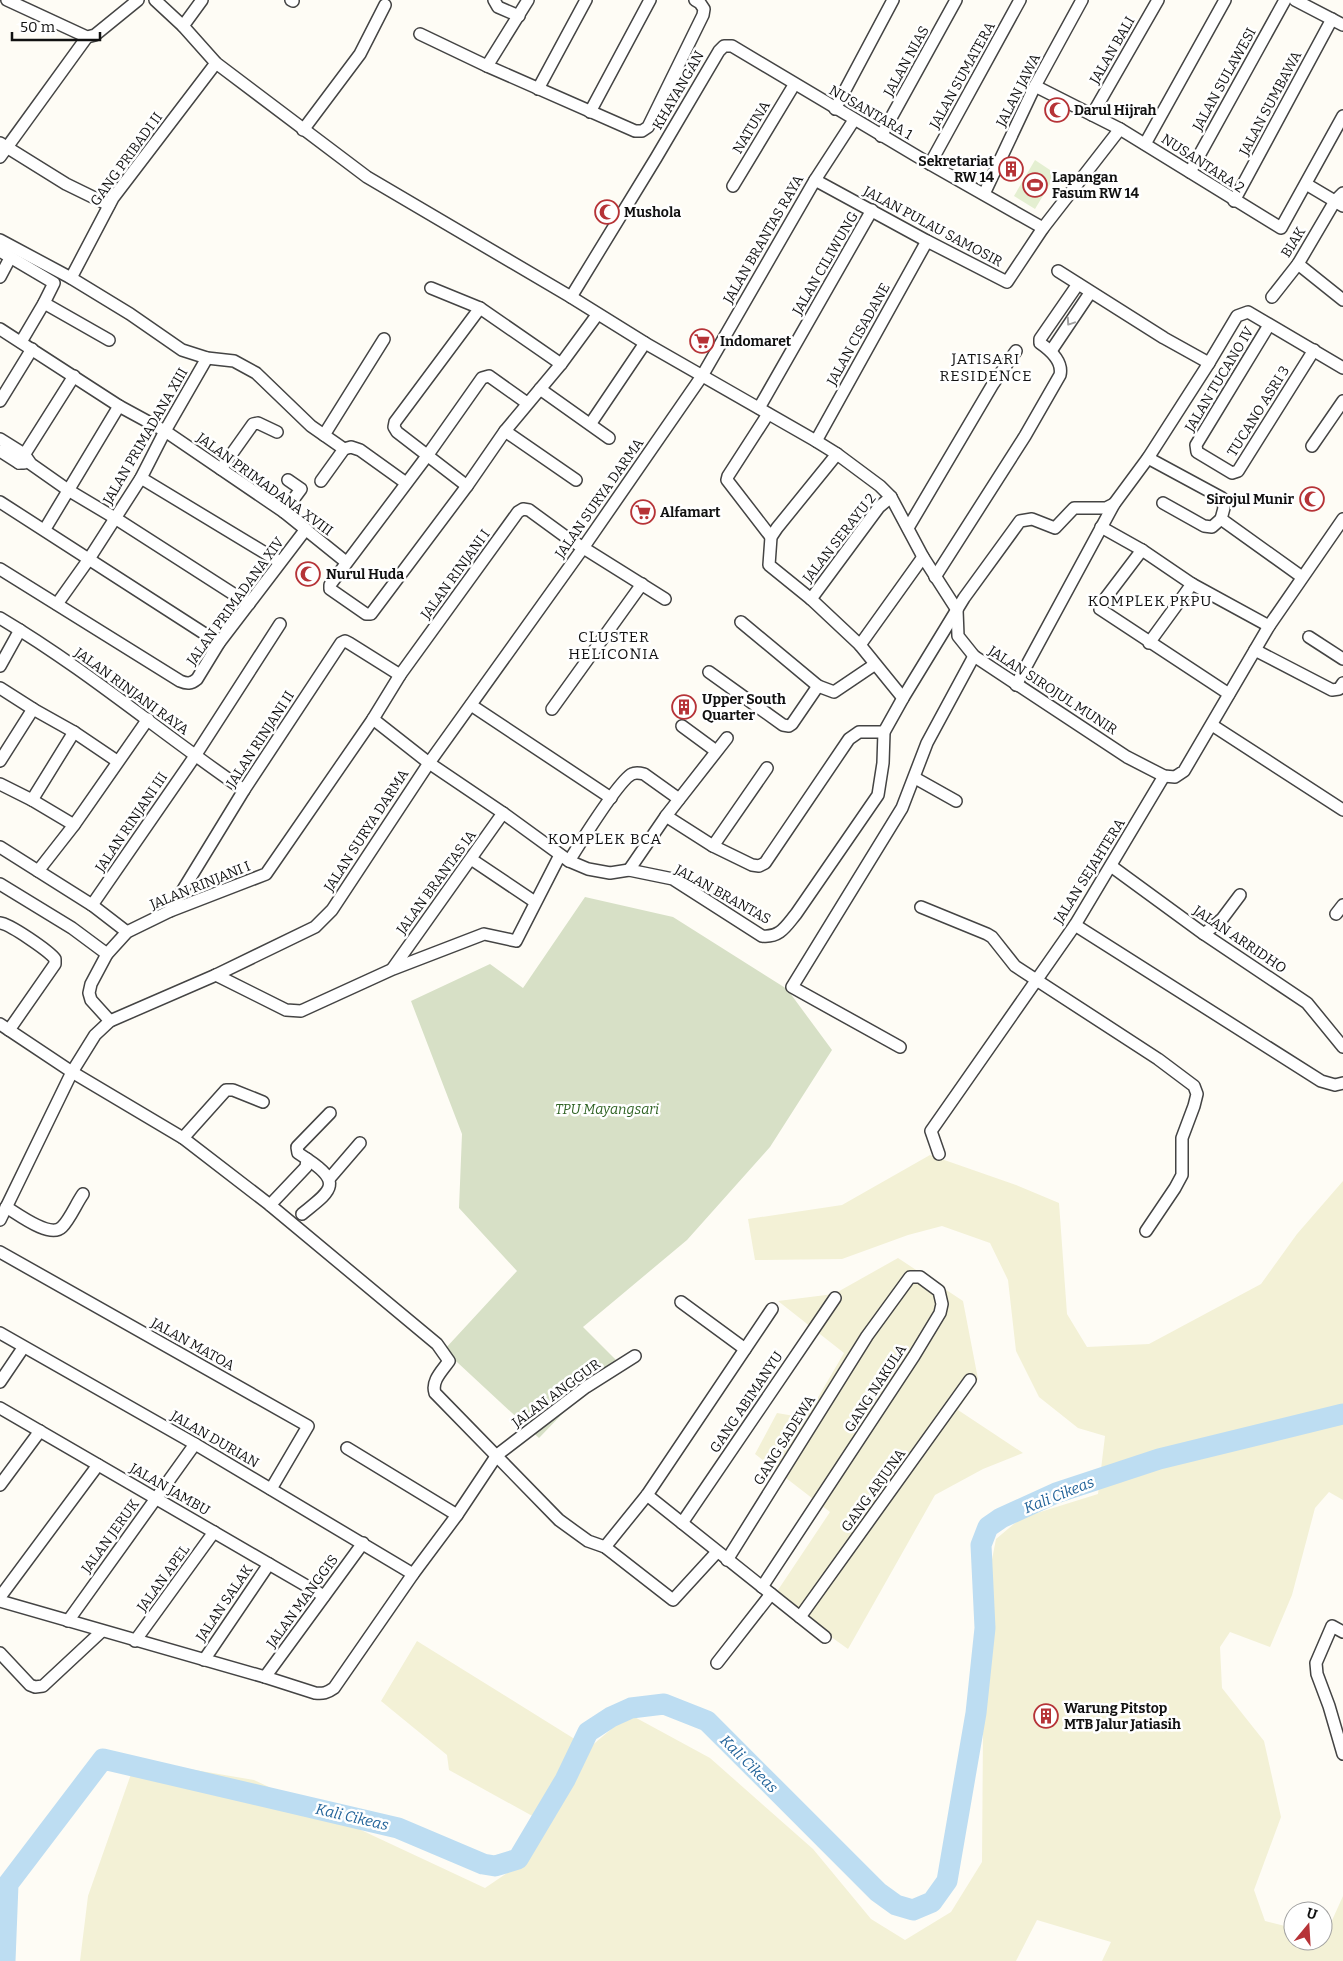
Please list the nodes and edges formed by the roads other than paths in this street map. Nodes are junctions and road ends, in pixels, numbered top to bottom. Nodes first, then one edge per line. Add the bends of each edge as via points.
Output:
1 (7, 0) edge
2 (138, 0) edge
3 (155, 0) edge
4 (202, 0) edge
5 (494, 0) edge
6 (528, 0) edge
7 (586, 0) edge
8 (650, 0) edge
9 (695, 0) edge
10 (893, 0) edge
11 (956, 0) edge
12 (1020, 0) edge
13 (1082, 0) edge
14 (1158, 0) edge
15 (1225, 0) edge
16 (1285, 0) edge
17 (1298, 1) edge
18 (385, 5) dead end
19 (519, 16) junction
20 (1340, 23) edge
21 (183, 26) junction
22 (420, 34) dead end
23 (86, 37) junction
24 (732, 46) joint
25 (216, 63) junction
26 (487, 66) junction
27 (794, 84) junction
28 (1035, 86) junction
29 (538, 89) junction
30 (835, 108) junction
31 (590, 112) junction
32 (1092, 115) junction
33 (1343, 116) edge
34 (854, 120) junction
35 (1120, 129) junction
36 (303, 130) junction
37 (881, 136) junction
38 (1145, 144) junction
39 (2, 150) edge
40 (930, 164) junction
41 (1190, 172) junction
42 (815, 180) junction
43 (1306, 184) junction
44 (733, 186) dead end
45 (984, 194) junction
46 (1340, 200) edge
47 (1234, 201) junction
48 (109, 206) junction
49 (872, 210) junction
50 (1043, 228) junction
51 (0, 240) edge
52 (927, 241) junction
53 (0, 251) edge
54 (10, 258) junction
55 (1298, 264) junction
56 (1058, 270) dead end
57 (0, 277) edge
58 (70, 278) junction
59 (1078, 284) junction
60 (432, 288) dead end
61 (1090, 293) junction
62 (571, 297) junction
63 (1272, 297) dead end
64 (1343, 300) edge
65 (44, 304) junction
66 (480, 308) junction
67 (597, 315) junction
68 (1269, 325) junction
69 (0, 329) edge
70 (384, 339) dead end
71 (109, 340) dead end
72 (21, 342) junction
73 (645, 343) junction
74 (32, 349) junction
75 (1314, 350) junction
76 (1016, 351) dead end
77 (1051, 351) junction
78 (207, 358) junction
79 (1209, 363) junction
80 (562, 364) junction
81 (1343, 368) edge
82 (74, 376) junction
83 (702, 376) junction
84 (540, 389) junction
85 (1343, 400) edge
86 (0, 401) edge
87 (527, 403) junction
88 (119, 406) junction
89 (763, 411) junction
90 (591, 423) junction
91 (165, 431) junction
92 (505, 431) junction
93 (277, 432) dead end
94 (324, 435) junction
95 (609, 438) dead end
96 (0, 439) edge
97 (816, 440) junction
98 (1312, 446) dead end
99 (344, 449) junction
100 (1196, 449) joint
101 (0, 451) edge
102 (837, 454) junction
103 (427, 456) junction
104 (21, 458) junction
105 (1148, 458) junction
106 (221, 469) junction
107 (141, 478) junction
108 (288, 480) dead end
109 (321, 480) dead end
110 (576, 480) dead end
111 (406, 483) junction
112 (467, 486) junction
113 (68, 490) junction
114 (891, 497) junction
115 (0, 502) edge
116 (1163, 502) dead end
117 (1114, 504) junction
118 (284, 512) junction
119 (115, 518) junction
120 (1221, 519) junction
121 (1343, 519) edge
122 (1101, 527) junction
123 (908, 528) junction
124 (45, 529) junction
125 (306, 529) junction
126 (771, 537) junction
127 (583, 548) junction
128 (1142, 550) junction
129 (923, 556) junction
130 (90, 558) junction
131 (280, 562) junction
132 (346, 562) junction
133 (0, 569) edge
134 (935, 577) junction
135 (1302, 577) junction
136 (642, 584) junction
137 (1192, 584) junction
138 (665, 599) dead end
139 (812, 599) junction
140 (57, 604) junction
141 (249, 604) junction
142 (957, 610) junction
143 (0, 618) edge
144 (741, 622) dead end
145 (280, 624) dead end
146 (1269, 626) junction
147 (20, 630) junction
148 (1309, 637) dead end
149 (220, 643) junction
150 (1149, 643) junction
151 (860, 645) junction
152 (1255, 650) junction
153 (974, 656) junction
154 (1343, 659) edge
155 (874, 664) junction
156 (0, 666) edge
157 (709, 672) dead end
158 (400, 675) junction
159 (1343, 683) edge
160 (1016, 685) junction
161 (818, 686) junction
162 (0, 688) edge
163 (1229, 694) junction
164 (903, 698) junction
165 (471, 705) junction
166 (552, 709) dead end
167 (33, 710) junction
168 (148, 718) junction
169 (373, 719) junction
170 (1212, 725) junction
171 (682, 726) dead end
172 (74, 732) junction
173 (884, 732) junction
174 (727, 738) dead end
175 (716, 751) junction
176 (195, 756) junction
177 (0, 761) edge
178 (117, 761) junction
179 (429, 763) junction
180 (767, 768) dead end
181 (1164, 776) junction
182 (915, 778) junction
183 (0, 784) edge
184 (244, 790) junction
185 (610, 798) junction
186 (679, 799) junction
187 (32, 800) junction
188 (956, 801) dead end
189 (1343, 810) edge
190 (503, 813) junction
191 (666, 816) junction
192 (74, 825) junction
193 (714, 846) junction
194 (0, 847) edge
195 (565, 858) junction
196 (471, 859) junction
197 (1111, 866) junction
198 (629, 870) junction
199 (38, 871) junction
200 (0, 884) edge
201 (1240, 895) dead end
202 (535, 902) junction
203 (92, 905) junction
204 (921, 907) dead end
205 (170, 911) junction
206 (0, 923) edge
207 (1075, 925) junction
208 (127, 932) junction
209 (1204, 934) junction
210 (107, 954) junction
211 (392, 969) junction
212 (216, 975) junction
213 (1037, 980) junction
214 (110, 1021) junction
215 (5, 1027) edge
216 (900, 1047) dead end
217 (1343, 1047) edge
218 (72, 1072) junction
219 (1343, 1083) edge
220 (263, 1102) dead end
221 (330, 1113) dead end
222 (183, 1138) junction
223 (360, 1143) dead end
224 (939, 1154) dead end
225 (307, 1159) junction
226 (329, 1179) junction
227 (83, 1194) dead end
228 (270, 1205) junction
229 (6, 1207) junction
230 (302, 1214) dead end
231 (0, 1220) edge
232 (1146, 1231) dead end
233 (0, 1252) edge
234 (834, 1298) dead end
235 (681, 1302) dead end
236 (772, 1309) dead end
237 (0, 1333) edge
238 (868, 1336) joint
239 (23, 1348) junction
240 (745, 1349) junction
241 (635, 1356) dead end
242 (970, 1380) dead end
243 (0, 1382) edge
244 (0, 1408) edge
245 (40, 1431) junction
246 (195, 1444) junction
247 (347, 1448) dead end
248 (497, 1455) junction
249 (98, 1465) junction
250 (0, 1485) edge
251 (271, 1489) junction
252 (647, 1495) junction
253 (156, 1499) junction
254 (457, 1514) junction
255 (682, 1523) junction
256 (214, 1532) junction
257 (363, 1543) junction
258 (605, 1547) junction
259 (717, 1552) junction
260 (727, 1560) junction
261 (269, 1564) junction
262 (413, 1574) junction
263 (766, 1590) junction
264 (324, 1596) junction
265 (0, 1597) edge
266 (0, 1601) edge
267 (800, 1617) junction
268 (68, 1621) junction
269 (102, 1631) junction
270 (1343, 1632) edge
271 (825, 1637) dead end
272 (135, 1641) junction
273 (0, 1653) edge
274 (204, 1660) junction
275 (717, 1663) dead end
276 (265, 1677) junction
277 (1343, 1754) edge

1 - 23 street
2 - 23 street via 95,35
3 - 21 street
4 - 21 street
5 - 19 street via 498,7
6 - 19 street
7 - 29 street
8 - 31 street
9 - 31 street via 704,9 703,15 648,127 635,131
10 - 30 street
11 - 37 street, JALAN NIAS
12 - 40 street, JALAN SUMATERA
13 - 28 street, JALAN JAWA
14 - 32 street, JALAN BALI
15 - 38 street
16 - 41 street, JALAN SULAWESI
17 - 20 street
18 - 36 street via 360,54
19 - 26 street
20 - 47 street, JALAN SUMBAWA
21 - 25 street
22 - 26 street
23 - 39 street
24 - 27 street, NUSANTARA 1
24 - 62 street, KHAYANGAN via 724,46 718,51
25 - 36 street
25 - 48 street, GANG PRIBADI II
26 - 29 street
27 - 30 street, NUSANTARA 1
27 - 44 street, NATUNA
28 - 32 street, NUSANTARA 2
28 - 45 street, JALAN JAWA
29 - 31 street
30 - 34 street, NUSANTARA 1
32 - 35 street, NUSANTARA 2
33 - 43 street
34 - 37 street, NUSANTARA 1
34 - 42 street, JALAN BRANTAS RAYA
35 - 38 street, NUSANTARA 2
35 - 50 street
36 - 62 street via 367,178
37 - 40 street, NUSANTARA 1
38 - 41 street, NUSANTARA 2
39 - 48 street
40 - 45 street, NUSANTARA 1
41 - 47 street, NUSANTARA 2
42 - 49 street, JALAN PULAU SAMOSIR
42 - 83 street, JALAN BRANTAS RAYA
43 - 46 street
43 - 47 street, NUSANTARA 2 via 1281,228
45 - 50 street, NUSANTARA 1
46 - 55 street, BIAK
48 - 58 street, GANG PRIBADI II
49 - 52 street, JALAN PULAU SAMOSIR
49 - 89 street, JALAN CILIWUNG
50 - 52 street, JALAN PULAU SAMOSIR via 1007,282
51 - 58 street
52 - 97 street, JALAN CISADANE
53 - 54 street
54 - 57 street
54 - 65 street via 54,283
55 - 63 street, BIAK
55 - 64 street
56 - 59 street
58 - 78 street via 130,314 176,347
59 - 61 street
59 - 77 street via 1040,339 1040,343
60 - 66 street
61 -> 77 street
61 - 79 street
62 - 67 street
65 - 71 street
65 - 72 street
66 - 80 street
66 - 103 street via 395,422 397,432
67 - 73 street
67 - 80 street
68 - 75 street
68 - 79 street via 1248,312 1237,316
68 - 100 street, JALAN TUCANO IV
69 - 72 street, JALAN PRIMADANA XVIII
70 - 94 street
72 - 74 street, JALAN PRIMADANA XVIII
73 - 83 street
73 - 90 street
74 - 82 street, JALAN PRIMADANA XVIII
74 - 86 street
75 - 81 street
75 - 100 street, TUCANO ASRI 3 via 1238,471 1232,473
76 - 123 street
77 - 134 street via 1060,366 1060,375
78 - 91 street, JALAN PRIMADANA XIII
78 - 94 street via 234,361 256,373
79 - 105 street
80 - 84 street
82 - 88 street, JALAN PRIMADANA XVIII
82 - 104 street
83 - 89 street
83 - 127 street, JALAN SURYA DARMA
84 - 87 street
84 - 90 street
85 - 98 street
87 - 92 street
87 - 103 street via 485,376
88 - 91 street, JALAN PRIMADANA XVIII
88 - 113 street
89 - 97 street
89 - 126 street, JALAN CILIWUNG via 727,480
90 - 95 street
91 - 106 street, JALAN PRIMADANA XVIII
91 - 107 street, JALAN PRIMADANA XIII
92 - 110 street
92 - 112 street
93 - 106 street via 258,423 253,424
94 - 99 street
96 - 104 street
97 - 102 street
99 - 109 street
99 - 111 street via 360,450
101 - 104 street
102 - 114 street
102 - 126 street
103 - 111 street
103 - 112 street
104 - 113 street
105 - 117 street
105 - 120 street via 1222,498
106 - 118 street, JALAN PRIMADANA XVIII
107 - 119 street, JALAN PRIMADANA XIII
107 - 131 street
108 - 118 street via 301,489
111 - 132 street
112 - 132 street via 368,615 329,587
113 - 119 street
113 - 124 street
114 - 123 street
114 - 139 street, JALAN SERAYU 2 via 879,507
115 - 124 street
116 - 120 street via 1204,526 1212,527
117 - 122 street
117 - 142 street, JALAN BRANTAS via 1106,508 1074,508 1055,528 1032,519 1020,521
118 - 125 street, JALAN PRIMADANA XVIII
119 - 130 street, JALAN PRIMADANA XIII
119 - 141 street
120 - 135 street
121 - 135 street
122 - 128 street
122 - 160 street
123 - 129 street
124 - 130 street
125 - 131 street, JALAN PRIMADANA XIV
125 - 132 street, JALAN PRIMADANA XVIII
126 - 139 street via 770,568
127 - 136 street, JALAN RINJANI I
127 - 158 street, JALAN RINJANI I via 530,510 518,512
127 - 165 street, JALAN SURYA DARMA
128 - 137 street
128 - 150 street via 1100,609
129 - 134 street
129 - 151 street
130 - 140 street, JALAN PRIMADANA XIII
130 - 149 street
131 - 141 street, JALAN PRIMADANA XIV
133 - 140 street
134 - 142 street
135 - 146 street
136 - 138 street, JALAN RINJANI I
136 - 166 street
137 - 146 street
137 - 150 street
139 - 151 street
140 - 149 street, JALAN PRIMADANA XIV via 186,683 197,679
141 - 149 street, JALAN PRIMADANA XIV
142 - 153 street, JALAN SIROJUL MUNIR via 958,636
142 - 164 street, JALAN BRANTAS
143 - 147 street, JALAN RINJANI RAYA
144 - 161 street
145 - 176 street, JALAN RINJANI III
146 - 152 street
147 - 156 street
147 - 168 street, JALAN RINJANI RAYA
148 - 154 street
150 - 163 street
151 - 155 street
152 - 159 street via 1332,690
152 - 163 street
153 - 160 street, JALAN SIROJUL MUNIR
153 - 182 street via 927,743
155 - 161 street via 834,692
155 - 164 street
157 - 161 street via 783,725 789,726
158 - 169 street, JALAN RINJANI I
158 - 184 street, JALAN RINJANI II via 349,643 341,643
160 - 181 street, JALAN SIROJUL MUNIR via 1127,757
162 - 167 street
163 - 170 street
164 - 173 street, JALAN BRANTAS
165 - 179 street, JALAN SURYA DARMA
165 - 185 street
167 - 172 street
167 - 177 street
168 - 176 street, JALAN RINJANI RAYA
168 - 178 street
169 - 179 street
169 - 205 street, JALAN RINJANI I via 266,874
170 - 181 street via 1184,771 1175,777
170 - 189 street
171 - 175 street
172 - 178 street
172 - 187 street
173 - 193 street via 859,732 849,739 765,863 752,865
173 - 198 street, JALAN BRANTAS via 878,795 796,914 776,935 762,936 673,879
174 - 175 street
175 - 186 street
176 - 184 street, JALAN RINJANI RAYA
176 - 203 street, JALAN RINJANI III
178 - 192 street
179 - 190 street, JALAN BRANTAS
179 - 212 street, JALAN SURYA DARMA via 324,920
180 - 193 street
181 - 197 street, JALAN SEJAHTERA
182 - 188 street
182 - 216 street via 902,808 792,987
183 - 187 street
184 - 205 street, JALAN RINJANI II
185 - 186 street via 628,777 638,773
185 - 195 street
186 - 191 street
187 - 192 street
190 - 195 street, JALAN BRANTAS
190 - 196 street, JALAN BRANTAS IA
191 - 193 street
191 - 198 street
192 - 199 street
194 - 199 street
195 - 198 street, JALAN BRANTAS via 588,869 610,873
195 - 202 street
196 - 202 street
196 - 211 street, JALAN BRANTAS IA
197 - 207 street, JALAN SEJAHTERA
197 - 209 street, JALAN ARRIDHO
199 - 203 street
200 - 210 street via 72,928
201 - 209 street via 1222,919
202 - 211 street via 516,941 484,934
203 - 208 street
204 - 213 street via 992,937 1015,966
205 - 208 street, JALAN RINJANI I
206 - 215 street via 11,927 55,959 55,964
207 - 213 street, JALAN SEJAHTERA
207 - 219 street via 1321,1081 1335,1085
208 - 210 street, JALAN RINJANI I
209 - 217 street, JALAN ARRIDHO via 1307,1003
210 - 214 street, JALAN RINJANI I via 89,992 91,1000
211 - 212 street via 301,1010 286,1010
212 - 214 street, JALAN SURYA DARMA
213 - 224 street, JALAN SEJAHTERA via 931,1131
213 - 232 street via 1194,1086 1197,1094 1182,1138 1182,1175
214 - 218 street, JALAN SURYA DARMA via 95,1035
215 - 218 street
218 - 222 street
218 - 229 street, JALAN SURYA DARMA
220 - 222 street via 226,1090
221 - 225 street via 297,1148 298,1153
222 - 228 street
223 - 226 street
225 - 226 street
225 - 228 street via 306,1167
226 - 230 street via 329,1190
227 - 229 street via 63,1227 53,1231
228 - 248 street via 437,1344 448,1361 434,1382 434,1393
229 - 231 street, JALAN SURYA DARMA
233 - 251 street, JALAN MATOA via 308,1426
234 - 255 street, GANG ABIMANYU
235 - 240 street
236 - 240 street
237 - 239 street, JALAN DURIAN
238 - 260 street, GANG SADEWA
238 - 263 street, GANG NAKULA via 910,1277 920,1277 939,1291 940,1313
239 - 243 street
239 - 246 street, JALAN DURIAN
240 - 252 street
241 - 248 street, JALAN ANGGUR via 586,1387
242 - 267 street, GANG ARJUNA
244 - 245 street, JALAN JAMBU
245 - 249 street, JALAN JAMBU
245 - 250 street
246 - 251 street, JALAN DURIAN
246 - 253 street, JALAN JERUK
247 - 254 street
248 - 254 street, JALAN ANGGUR
248 - 258 street via 559,1520 588,1541
249 - 253 street, JALAN JAMBU
249 - 265 street
251 - 257 street, JALAN DURIAN
252 - 255 street
252 - 258 street
253 - 256 street, JALAN JAMBU
253 - 268 street, JALAN JERUK
254 - 262 street, JALAN ANGGUR
255 - 259 street
256 - 261 street, JALAN JAMBU
256 - 272 street, JALAN APEL
257 - 262 street, JALAN DURIAN
257 - 264 street, JALAN MANGGIS
258 - 259 street via 673,1600
259 - 260 street
260 - 263 street
261 - 264 street, JALAN JAMBU
261 - 274 street, JALAN SALAK
262 - 276 street, JALAN ANGGUR via 329,1692 315,1693
263 - 267 street
263 - 275 street
264 - 276 street, JALAN MANGGIS
266 - 268 street
267 - 271 street
268 - 269 street
269 - 272 street
269 - 273 street via 39,1687 30,1685
270 - 277 street via 1332,1626 1316,1663
272 - 274 street
274 - 276 street

